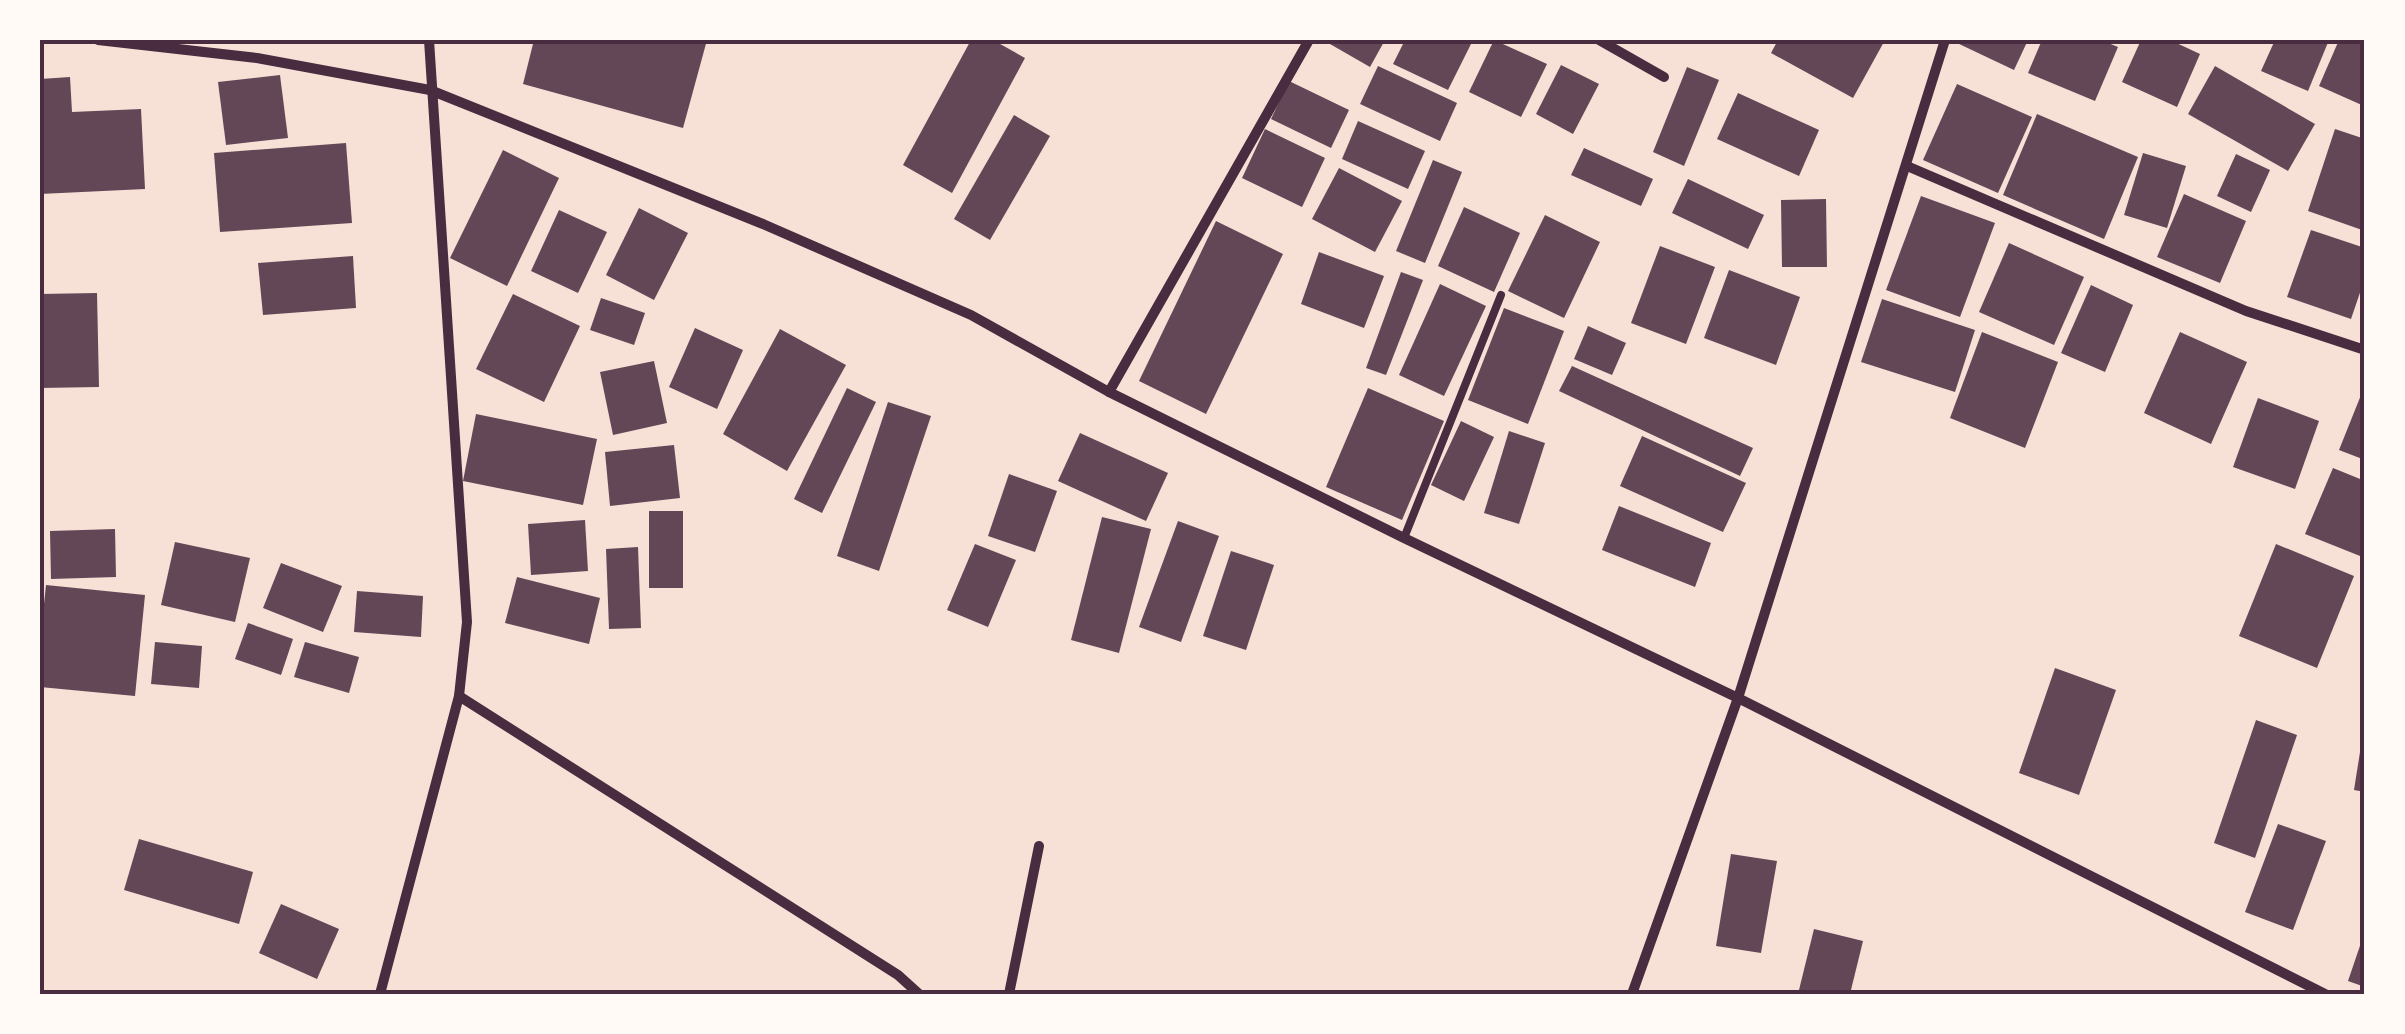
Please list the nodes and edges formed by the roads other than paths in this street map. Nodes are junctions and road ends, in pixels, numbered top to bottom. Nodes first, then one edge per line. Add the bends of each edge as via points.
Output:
1 (98, 40) edge
2 (429, 40) edge
3 (1308, 40) edge
4 (1600, 40) edge
5 (1945, 40) edge
6 (1664, 76) dead end
7 (430, 90) junction
8 (1907, 166) junction
9 (1502, 295) dead end
10 (2365, 350) edge
11 (1108, 392) junction
12 (1404, 538) junction
13 (459, 696) junction
14 (1738, 698) junction
15 (1038, 846) dead end
16 (380, 994) edge
17 (919, 994) edge
18 (1009, 994) edge
19 (1632, 994) edge
20 (2325, 994) edge

1 - 7 street via 257,58
2 - 7 street
3 - 11 street
4 - 6 street
5 - 8 street
7 - 11 street via 971,316
7 - 13 street via 467,622
8 - 10 street via 2246,312
8 - 14 street
9 - 12 lane
11 - 12 street
12 - 14 street
13 - 16 street
13 - 17 street
14 - 19 street
14 - 20 street
15 - 18 street

